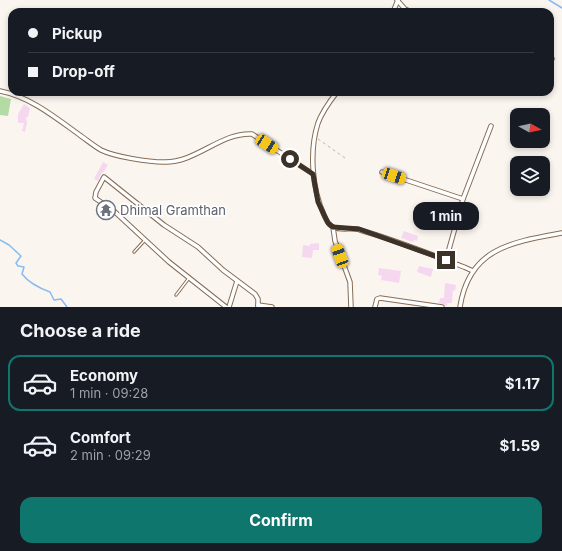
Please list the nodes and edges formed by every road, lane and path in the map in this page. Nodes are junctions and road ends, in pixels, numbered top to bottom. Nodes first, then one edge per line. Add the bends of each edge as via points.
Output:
1 (398, 0) edge
2 (407, 8) edge
3 (19, 96) edge
4 (334, 96) edge
5 (491, 126) dead end
6 (315, 137) junction
7 (345, 158) dead end
8 (382, 172) dead end
9 (313, 174) junction
10 (463, 199) junction
11 (333, 227) junction
12 (562, 234) edge
13 (145, 240) junction
14 (134, 252) dead end
15 (446, 260) junction
16 (473, 272) junction
17 (189, 278) junction
18 (237, 281) junction
19 (176, 295) dead end
20 (258, 306) edge
21 (226, 307) edge
22 (229, 307) edge
23 (272, 307) edge
24 (351, 307) edge
25 (376, 307) edge
26 (442, 307) edge
27 (460, 307) edge

1 - 2 street
3 - 9 street via 102,150 122,156 165,162 186,158 241,133 252,134
4 - 6 street via 318,122
5 - 10 street
6 - 7 path
6 - 9 street
8 - 10 street
9 - 11 street via 318,202 328,223
10 - 15 street
11 - 15 street via 359,229
11 - 24 street via 335,241 350,282
12 - 16 street via 526,239 507,245 488,257
13 - 14 lane
13 - 17 street
13 - 18 street via 95,198 104,177 198,247
15 - 16 street
16 - 27 street via 463,291
17 - 19 lane
17 - 21 street
18 - 20 street via 255,294
18 - 22 street
20 - 23 street
25 - 26 street via 377,299 380,298

